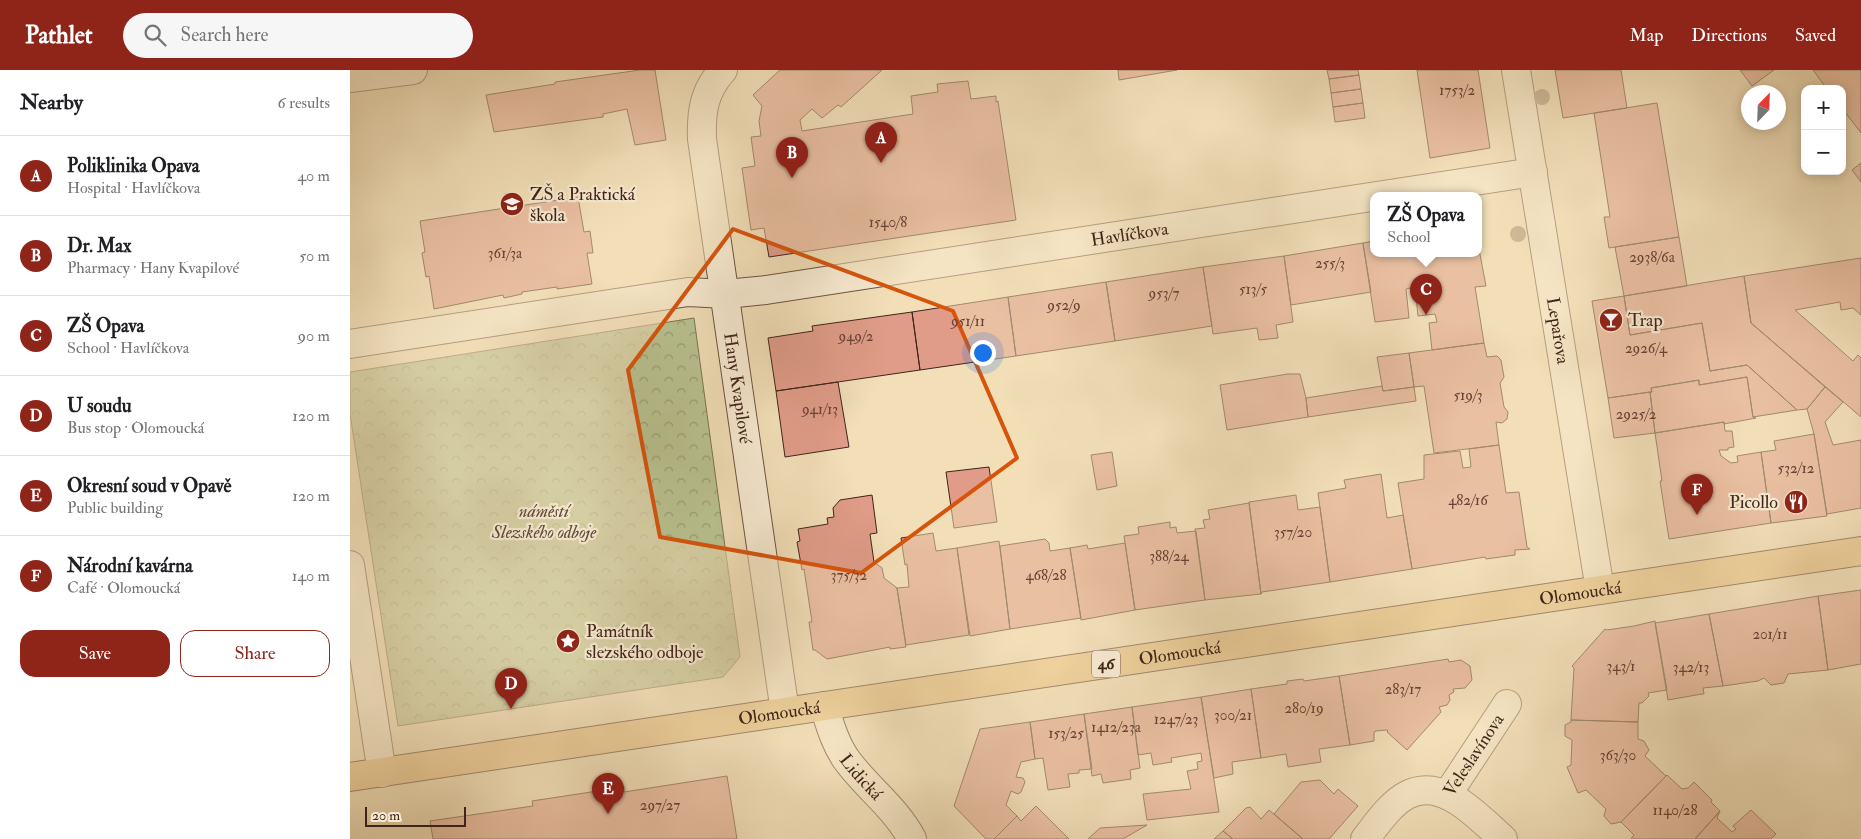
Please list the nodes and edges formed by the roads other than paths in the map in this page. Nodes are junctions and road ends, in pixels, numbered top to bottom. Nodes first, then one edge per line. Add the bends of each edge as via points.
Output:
1 (413, 70) edge
2 (723, 70) edge
3 (1516, 70) edge
4 (350, 78) edge
5 (1533, 172) junction
6 (1403, 192) edge
7 (1370, 197) edge
8 (726, 294) junction
9 (350, 344) edge
10 (1861, 551) edge
11 (350, 565) edge
12 (1600, 590) junction
13 (1507, 704) dead end
14 (824, 706) junction
15 (785, 712) junction
16 (382, 773) junction
17 (350, 778) edge
18 (1447, 795) junction
19 (912, 839) edge
20 (1365, 839) edge
21 (1503, 839) edge

1 - 4 street
2 - 8 street, Hany Kvapilové via 712,82 706,99 702,139
3 - 5 street, Lepařova
5 - 6 street, Havlíčkova
5 - 12 street, Lepařova
7 - 8 street, Havlíčkova
8 - 9 street, Havlíčkova via 688,292
8 - 15 street, Hany Kvapilové
10 - 12 main road, Olomoucká / 46
11 - 16 street
12 - 14 main road, Olomoucká / 46
13 - 18 street, Veleslavínova
14 - 15 main road, Olomoucká / 46
14 - 19 street, Lidická via 846,759 903,824
15 - 16 main road, Olomoucká / 46
16 - 17 main road, Olomoucká / 46
18 - 20 street, Veleslavínova via 1432,791 1408,794
18 - 21 street via 1474,813

